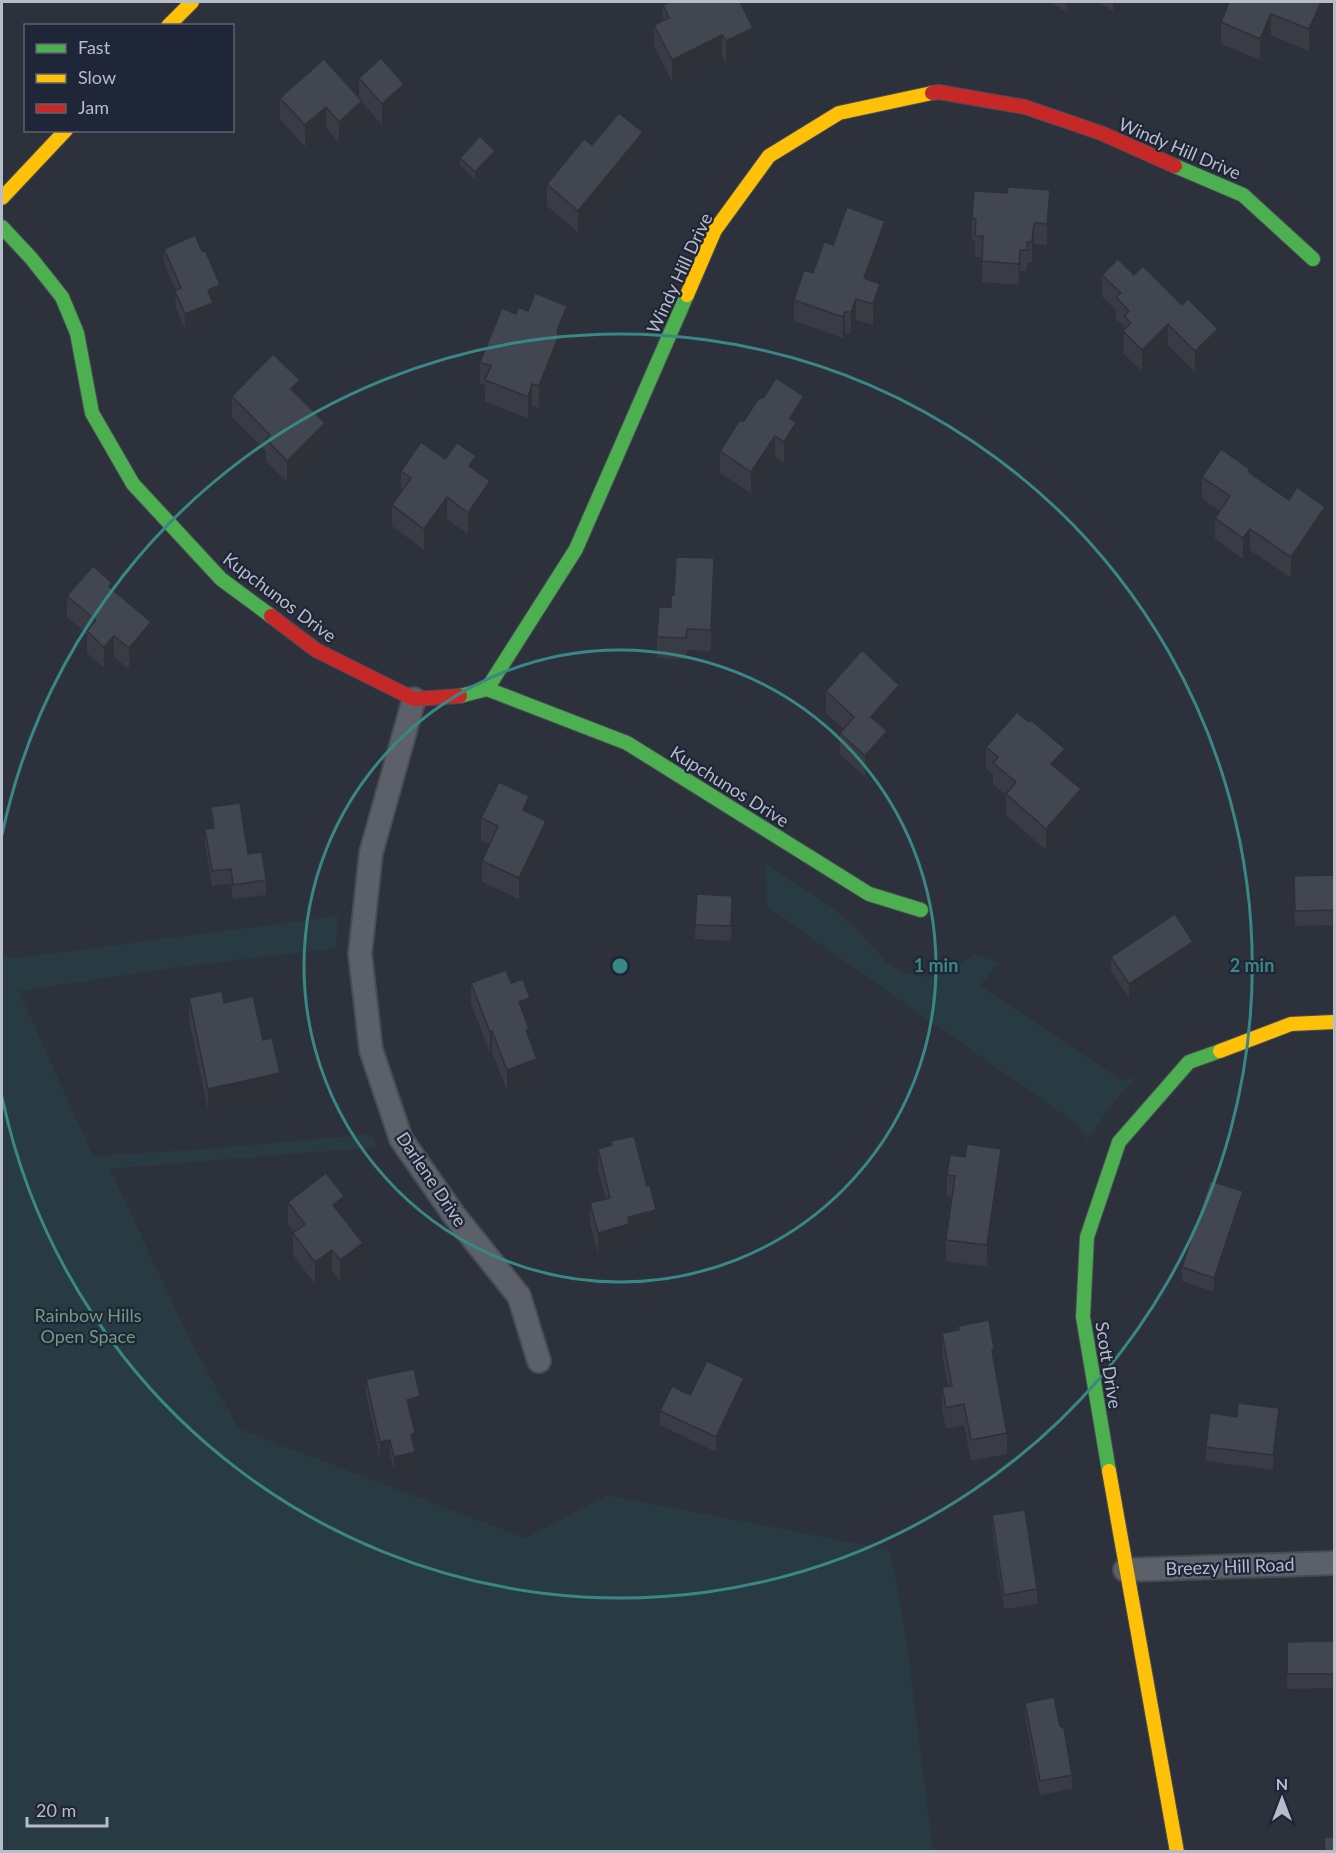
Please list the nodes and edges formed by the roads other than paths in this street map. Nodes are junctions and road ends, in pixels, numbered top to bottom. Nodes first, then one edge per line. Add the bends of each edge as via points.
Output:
1 (192, 2) edge
2 (170, 24) edge
3 (64, 132) edge
4 (2, 198) edge
5 (2, 227) edge
6 (1314, 259) dead end
7 (487, 689) junction
8 (414, 699) junction
9 (921, 910) dead end
10 (1335, 1022) edge
11 (539, 1361) dead end
12 (1335, 1563) edge
13 (1125, 1570) junction
14 (1177, 1851) edge

1 - 2 street
3 - 4 street
5 - 8 street, Kupchunos Drive via 62,297 77,333 92,413 133,484 221,579 316,650
6 - 7 street, Windy Hill Drive via 1243,195 1101,133 1025,107 939,92 839,113 769,156 715,230 576,549
7 - 8 street, Kupchunos Drive via 456,697
7 - 9 street, Kupchunos Drive via 627,743 869,894
8 - 11 street, Darlene Drive via 371,853 360,954 371,1050 400,1138 454,1215 519,1296
10 - 13 street, Scott Drive via 1291,1024 1190,1062 1119,1142 1087,1237 1083,1317
12 - 13 street, Breezy Hill Road
13 - 14 street, Scott Drive

